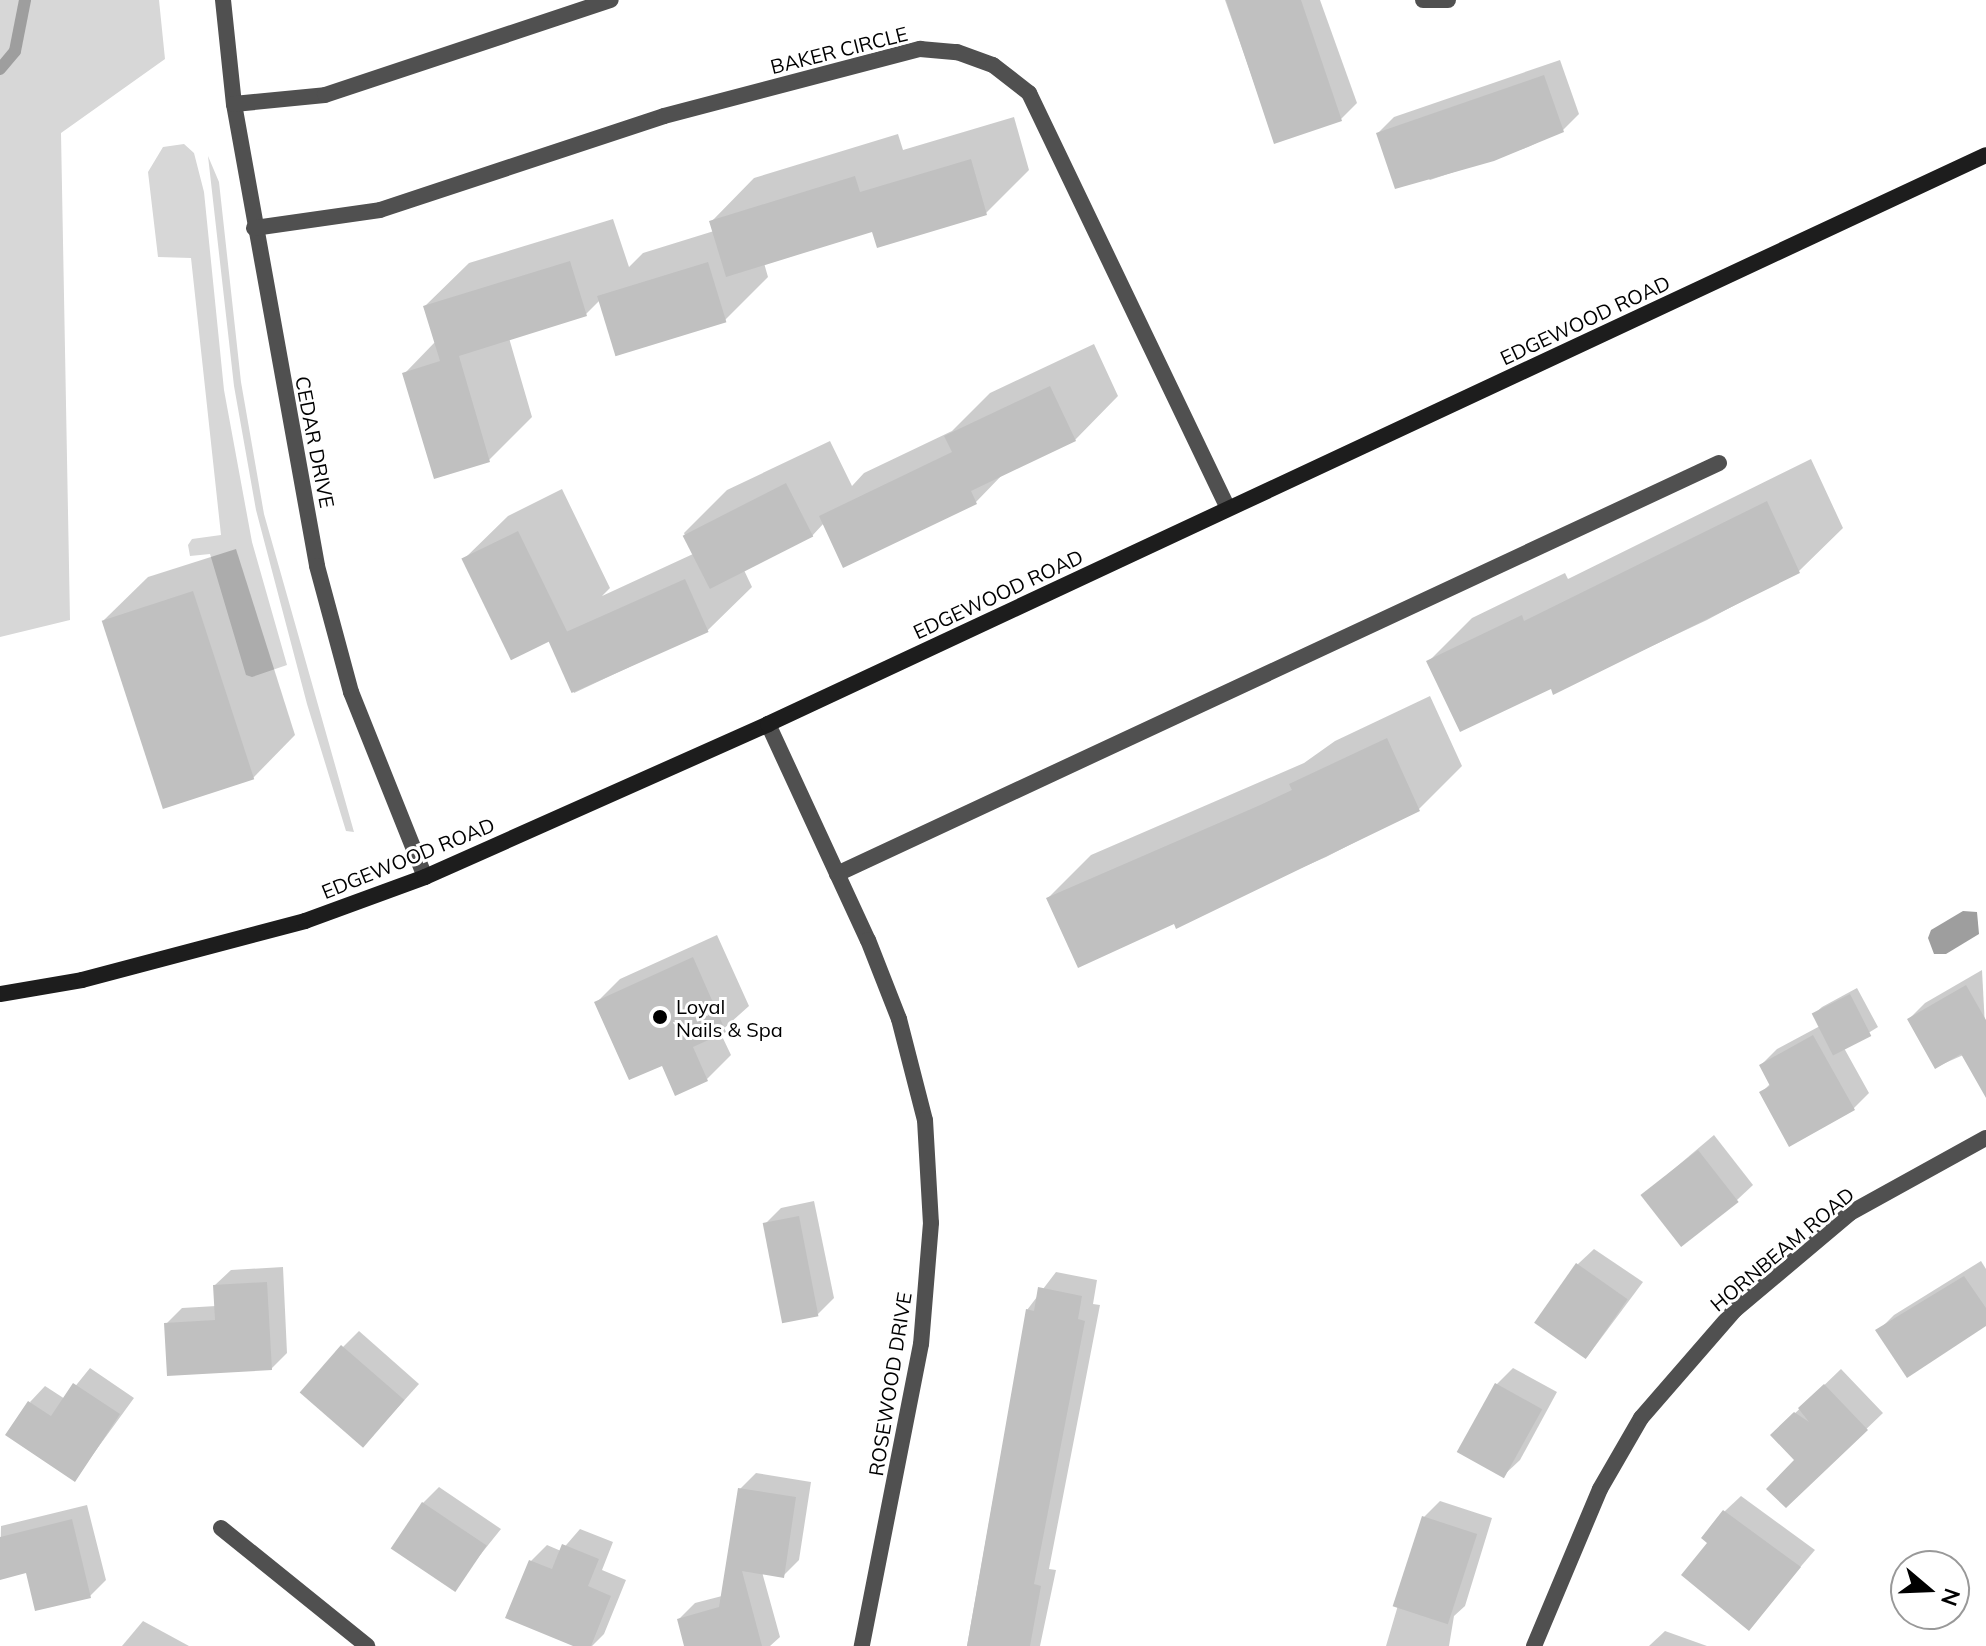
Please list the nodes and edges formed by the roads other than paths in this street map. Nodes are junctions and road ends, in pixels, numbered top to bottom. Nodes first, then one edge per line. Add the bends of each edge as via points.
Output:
1 (223, 0) edge
2 (611, 0) edge
3 (1423, 0) edge
4 (1448, 0) edge
5 (234, 104) junction
6 (1986, 155) edge
7 (254, 228) junction
8 (1719, 463) dead end
9 (1228, 508) junction
10 (768, 724) junction
11 (837, 874) junction
12 (425, 877) junction
13 (0, 994) edge
14 (1986, 1138) edge
15 (221, 1528) dead end
16 (367, 1646) edge
17 (862, 1646) edge
18 (1534, 1646) edge

1 - 5 street, CEDAR DRIVE
2 - 5 street via 325,95
3 - 4 street
5 - 7 street, CEDAR DRIVE
6 - 9 main road, EDGEWOOD ROAD
7 - 9 street, BAKER CIRCLE via 380,210 664,116 920,49 957,52 993,65 1029,93
7 - 12 street, CEDAR DRIVE via 317,566 351,692
8 - 11 street
9 - 10 main road, EDGEWOOD ROAD
10 - 11 street, ROSEWOOD DRIVE
10 - 12 main road, EDGEWOOD ROAD
11 - 17 street, ROSEWOOD DRIVE via 899,1019 925,1120 931,1223 921,1344
12 - 13 main road, EDGEWOOD ROAD via 305,921 82,980
14 - 18 street, HORNBEAM ROAD via 1850,1213 1735,1310 1641,1418 1600,1489
15 - 16 street

